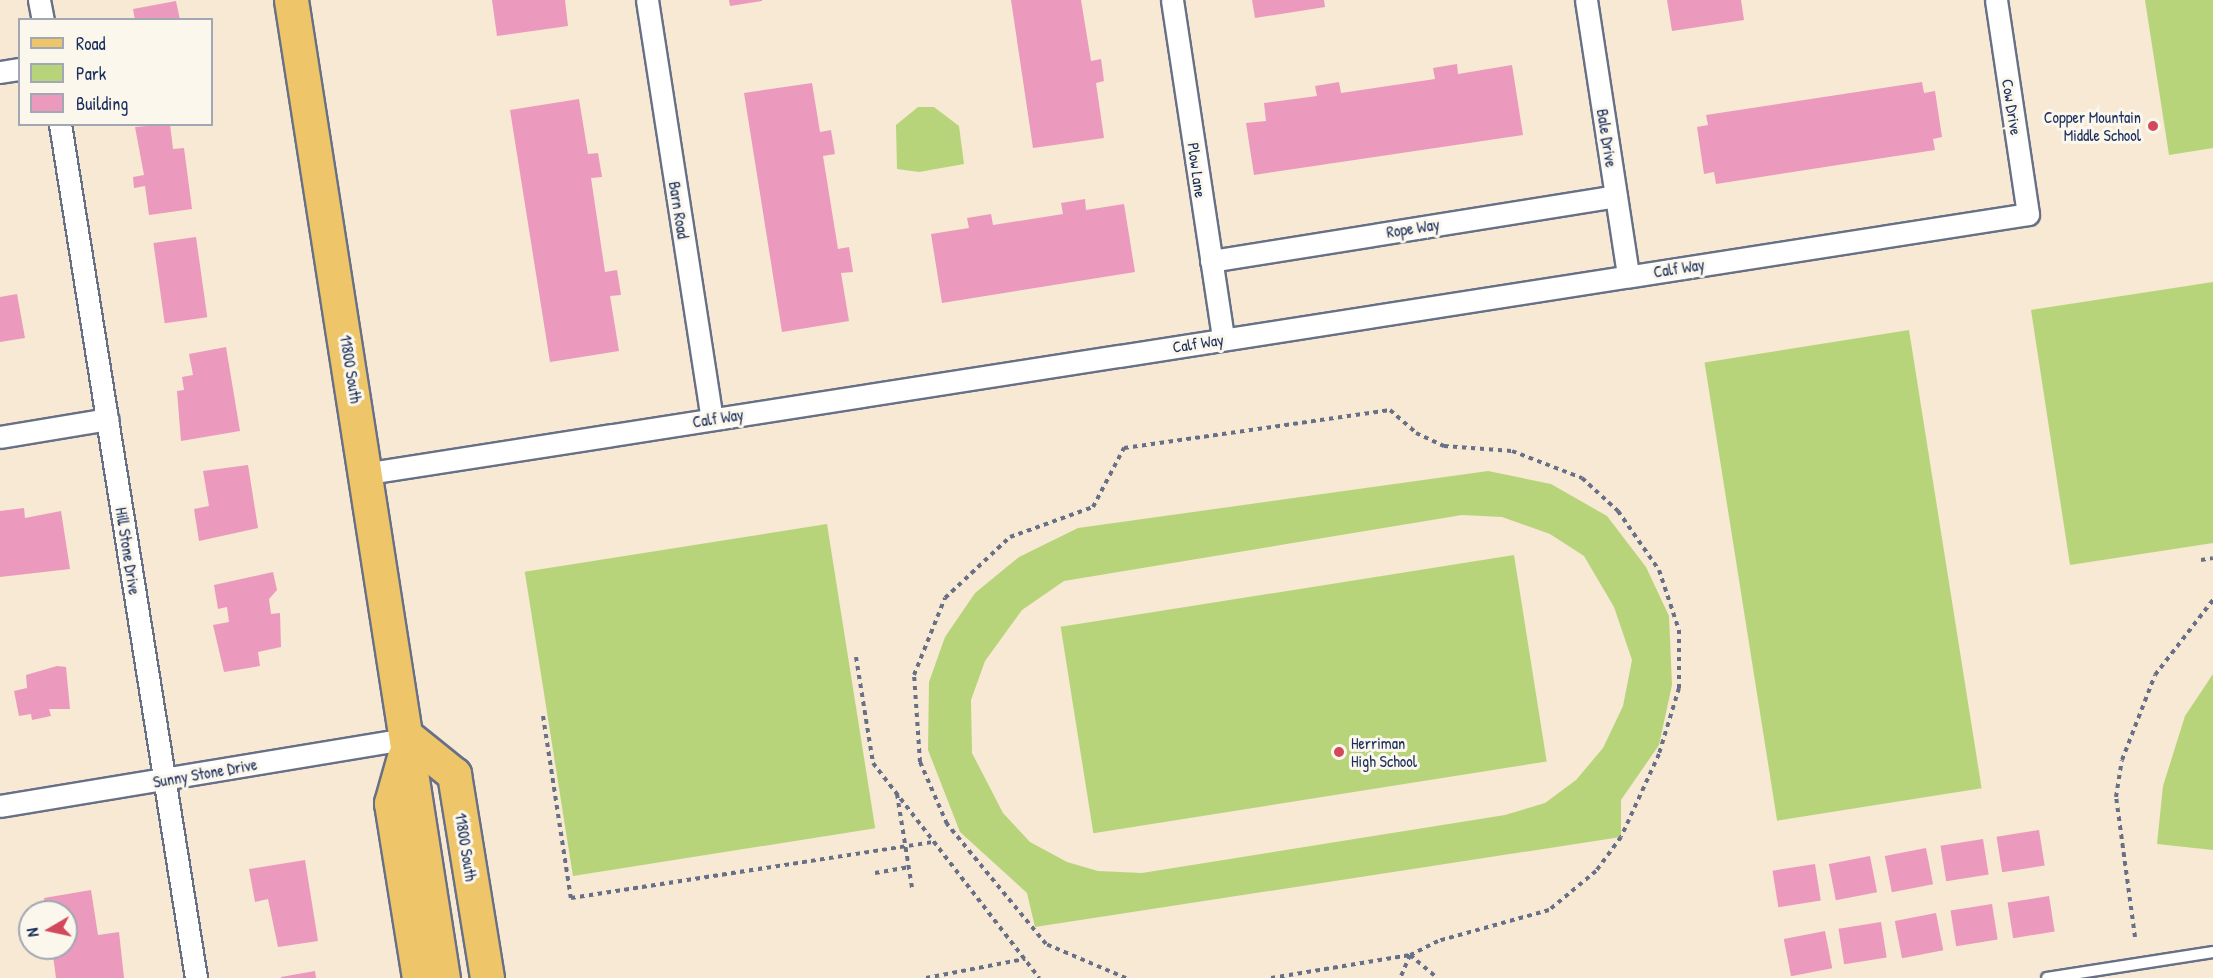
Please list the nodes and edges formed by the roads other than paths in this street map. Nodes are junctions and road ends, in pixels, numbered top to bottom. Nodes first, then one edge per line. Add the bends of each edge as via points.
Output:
1 (39, 0) edge
2 (291, 0) edge
3 (647, 0) edge
4 (1172, 0) edge
5 (1586, 0) edge
6 (1996, 0) edge
7 (43, 18) edge
8 (18, 69) edge
9 (0, 72) edge
10 (60, 126) edge
11 (1616, 195) junction
12 (2028, 214) joint
13 (1211, 261) junction
14 (1628, 276) junction
15 (1223, 339) junction
16 (107, 419) junction
17 (712, 419) junction
18 (0, 437) edge
19 (369, 473) junction
20 (409, 738) junction
21 (164, 780) junction
22 (0, 806) edge
23 (2213, 952) edge
24 (196, 978) edge
25 (419, 978) edge
26 (443, 978) edge
27 (487, 978) edge
28 (2047, 978) edge

1 - 7 street
2 - 19 main road, 11800 South
3 - 17 street, Barn Road
4 - 13 street, Plow Lane
5 - 11 street, Bale Drive
6 - 12 street, Cow Drive
8 - 9 street
10 - 16 street, Hill Stone Drive
11 - 13 street, Rope Way
11 - 14 street, Bale Drive
12 - 14 street, Calf Way
13 - 15 street, Plow Lane
14 - 15 street, Calf Way
15 - 17 street, Calf Way
16 - 18 street
16 - 21 street, Hill Stone Drive
17 - 19 street, Calf Way
19 - 20 main road, 11800 South
20 - 21 street, Sunny Stone Drive
20 - 25 main road, 11800 South via 392,803
20 - 26 main road
20 - 27 main road, 11800 South via 454,774
21 - 22 street, Sunny Stone Drive
21 - 24 street, Hill Stone Drive
23 - 28 lane

